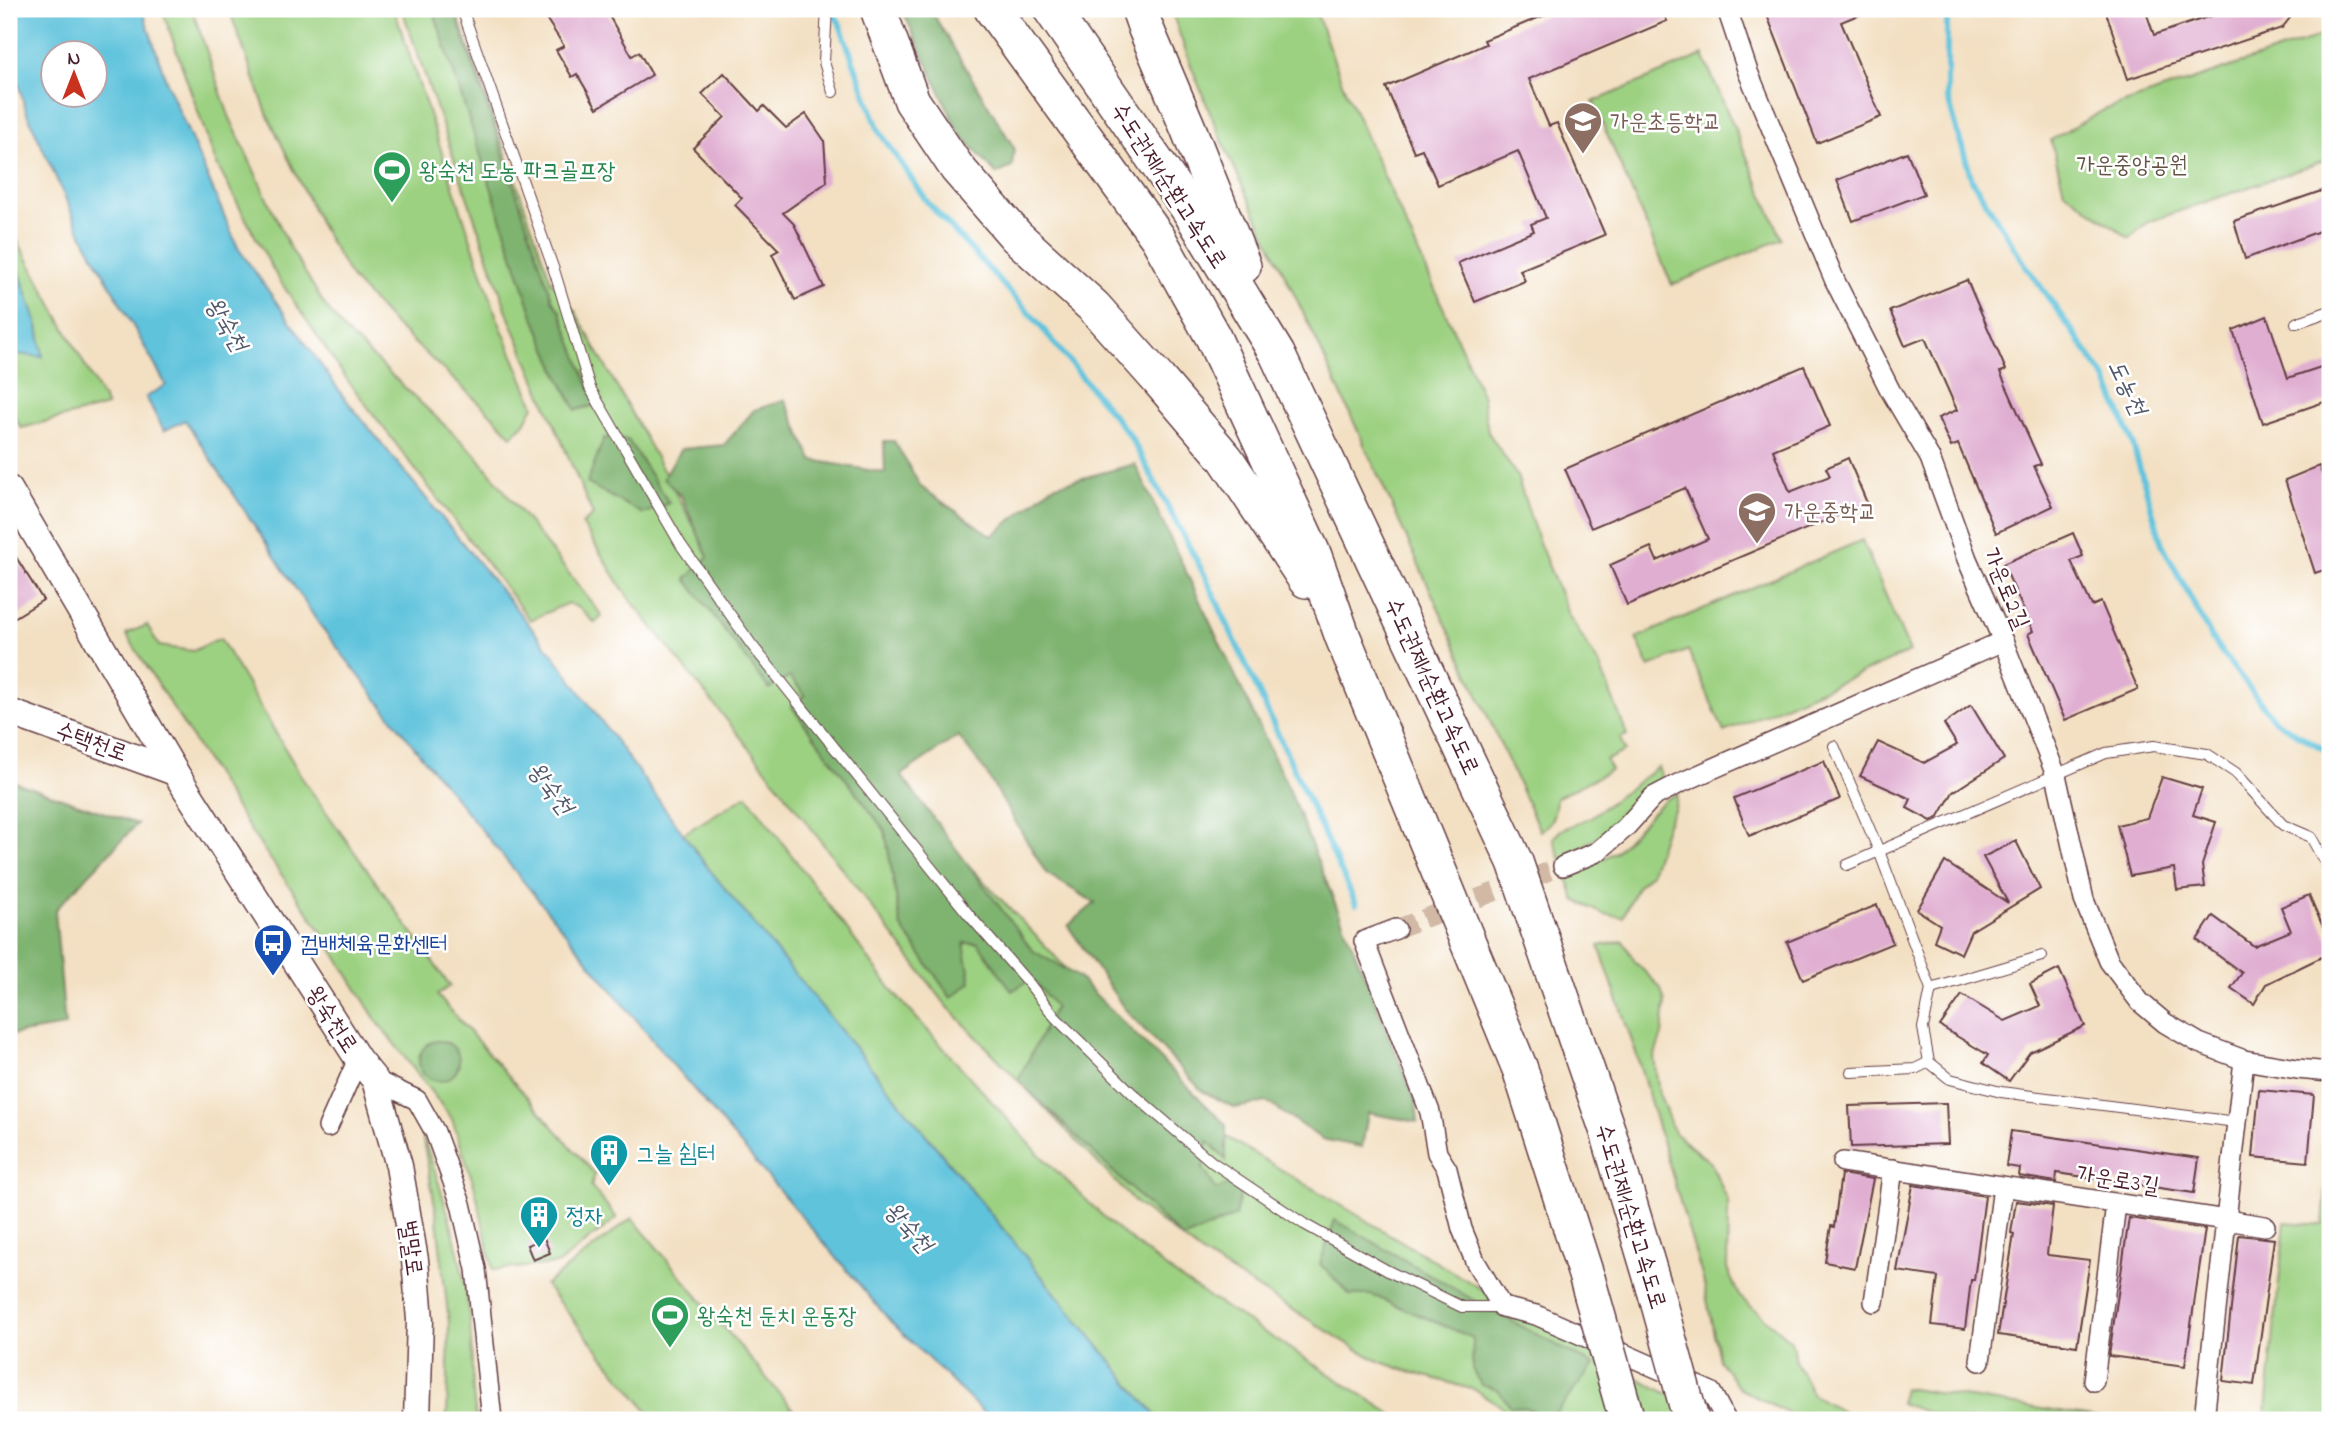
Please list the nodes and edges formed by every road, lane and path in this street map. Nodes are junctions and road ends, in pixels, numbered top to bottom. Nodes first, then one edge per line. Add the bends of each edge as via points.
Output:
1 (462, 9) edge
2 (827, 9) edge
3 (878, 9) edge
4 (992, 9) edge
5 (1051, 9) edge
6 (1139, 9) edge
7 (1727, 9) edge
8 (833, 92) dead end
9 (2330, 312) edge
10 (2296, 323) dead end
11 (1277, 354) junction
12 (9, 489) edge
13 (1342, 635) junction
14 (2003, 641) junction
15 (9, 712) edge
16 (1834, 746) dead end
17 (174, 772) junction
18 (2056, 775) junction
19 (1879, 851) junction
20 (1847, 865) dead end
21 (1563, 866) tunnel mouth
22 (2330, 872) edge
23 (1396, 929) tunnel mouth
24 (2042, 956) dead end
25 (1931, 989) junction
26 (358, 1059) junction
27 (2244, 1060) junction
28 (1929, 1062) junction
29 (1851, 1072) dead end
30 (2330, 1072) edge
31 (375, 1080) junction
32 (2236, 1122) junction
33 (328, 1128) dead end
34 (1843, 1162) dead end
35 (1893, 1169) junction
36 (2003, 1186) junction
37 (2116, 1204) junction
38 (2225, 1220) junction
39 (2264, 1226) dead end
40 (1874, 1302) dead end
41 (1502, 1307) junction
42 (1980, 1361) dead end
43 (2094, 1381) dead end
44 (2205, 1410) dead end
45 (417, 1420) edge
46 (492, 1420) edge
47 (1627, 1420) edge
48 (1691, 1420) edge
49 (1726, 1420) edge

1 - 41 lane via 555,273 590,388 681,545 751,644 1055,1017 1132,1093 1212,1163 1304,1224 1462,1307
2 - 8 lane via 824,62
3 - 13 highway via 912,101 957,169 1016,236 1094,307 1226,459
4 - 13 highway, 수도권제1순환고속도로 via 1158,238 1213,337 1314,556
5 - 11 highway, 수도권제1순환고속도로 via 1189,211
6 - 11 highway
7 - 14 street, 가운로2길 via 1748,72 1835,281 1930,458
9 - 10 lane
11 - 48 highway, 수도권제1순환고속도로, bridge via 1515,862 1608,1132
12 - 17 street, 왕숙천로
13 - 47 highway, 수도권제1순환고속도로, bridge via 1520,1069
14 - 18 street, 가운로2길
14 - 21 street via 1678,784 1653,797 1597,852
15 - 17 street, 수택천로
16 - 19 lane
17 - 26 street, 왕숙천로
18 - 19 lane
18 - 22 lane via 2106,753 2154,746 2207,754 2236,773 2283,825 2311,837
18 - 27 street, 가운로2길 via 2084,900 2109,961 2140,1002 2165,1023 2199,1043
19 - 20 lane
19 - 25 lane
23 - 41 street via 1364,941 1430,1112 1437,1153 1447,1169 1470,1250
24 - 25 lane
25 - 28 lane via 1923,1028
26 - 31 street, 왕숙천로
26 - 33 street
27 - 30 street, 가운로2길
27 - 32 street
28 - 29 lane via 1914,1069
28 - 32 lane via 1950,1079 2001,1092
31 - 45 street, 벌말로 via 399,1166 415,1260 420,1320
31 - 46 street, 왕숙천로 via 417,1100 435,1132 461,1204 476,1269
32 - 38 street
34 - 35 street, 가운로3길
35 - 36 street, 가운로3길
35 - 40 street
36 - 37 street, 가운로3길
36 - 42 street
37 - 38 street, 가운로3길
37 - 43 street
38 - 39 street, 가운로3길
38 - 44 street
41 - 49 street via 1536,1315 1711,1392

